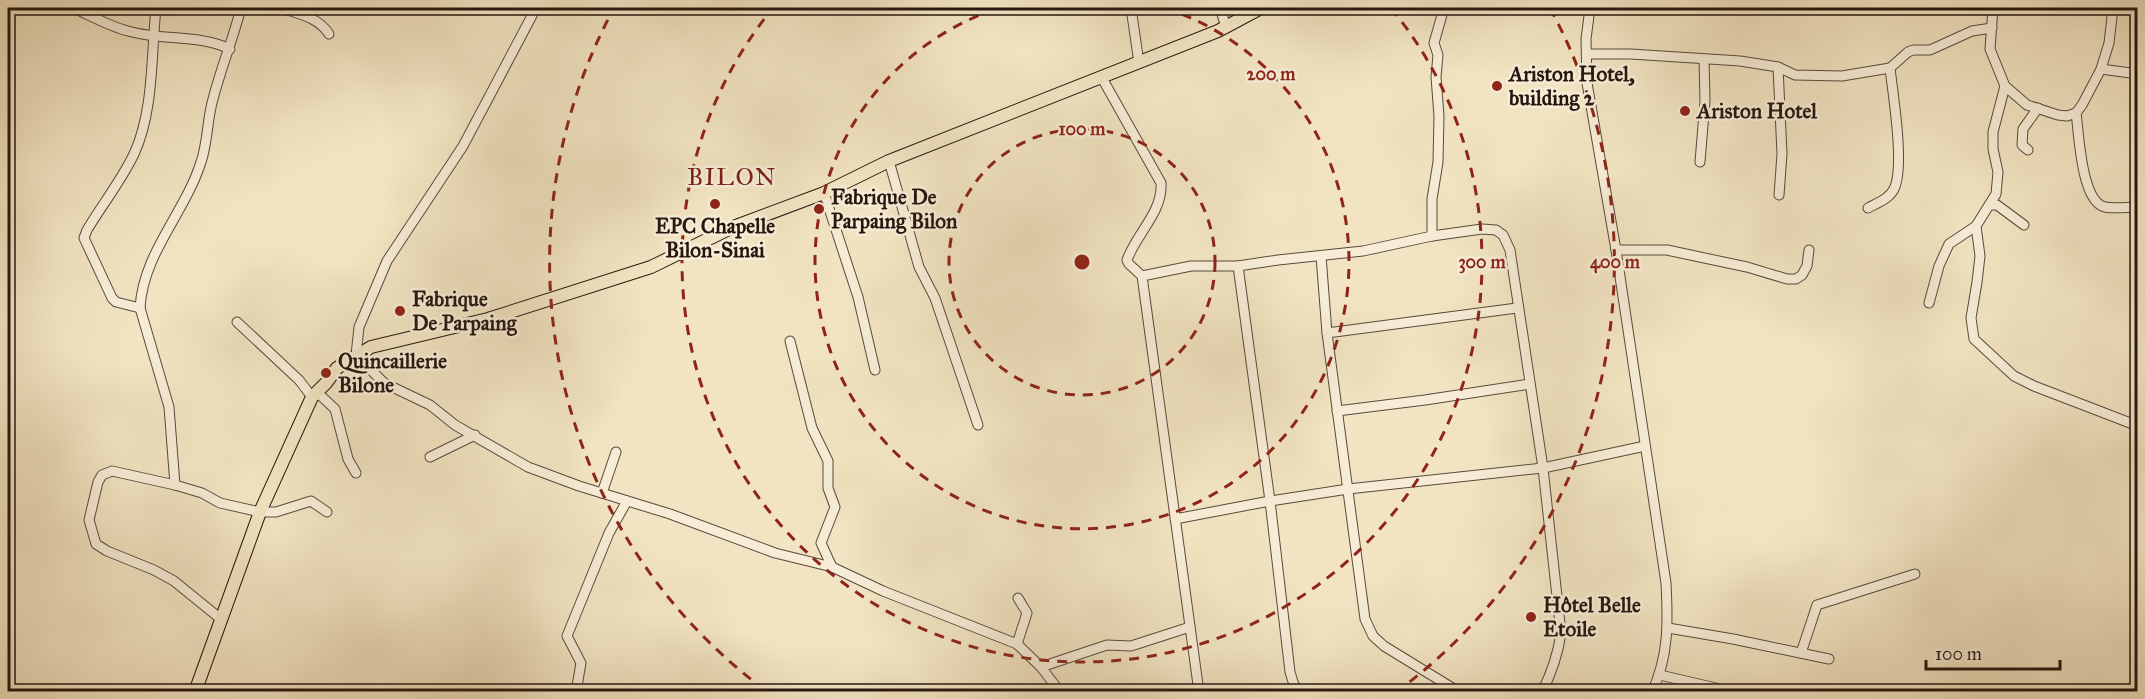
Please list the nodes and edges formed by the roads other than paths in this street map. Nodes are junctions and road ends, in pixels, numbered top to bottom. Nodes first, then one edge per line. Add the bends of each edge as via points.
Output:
1 (81, 8) edge
2 (156, 8) edge
3 (241, 8) edge
4 (281, 8) edge
5 (536, 8) edge
6 (1131, 8) edge
7 (1220, 8) edge
8 (1261, 8) edge
9 (1443, 8) edge
10 (1590, 8) edge
11 (1993, 8) edge
12 (2113, 8) edge
13 (1226, 27) junction
14 (1992, 28) junction
15 (329, 34) dead end
16 (153, 35) junction
17 (230, 49) junction
18 (1587, 54) junction
19 (1704, 59) junction
20 (1139, 63) junction
21 (1778, 68) junction
22 (1890, 68) junction
23 (2101, 69) junction
24 (2138, 74) edge
25 (1102, 78) junction
26 (2005, 86) junction
27 (2038, 108) junction
28 (2076, 113) junction
29 (2028, 150) dead end
30 (889, 161) junction
31 (1700, 162) dead end
32 (824, 193) junction
33 (1779, 195) dead end
34 (1992, 205) junction
35 (2138, 207) edge
36 (1868, 208) dead end
37 (2024, 225) dead end
38 (1976, 226) junction
39 (1432, 237) junction
40 (1616, 250) junction
41 (1809, 250) dead end
42 (1321, 256) junction
43 (1238, 266) junction
44 (1142, 276) junction
45 (1929, 303) dead end
46 (140, 308) junction
47 (1517, 308) junction
48 (237, 322) dead end
49 (1326, 333) junction
50 (790, 341) dead end
51 (356, 355) junction
52 (875, 370) dead end
53 (1530, 384) junction
54 (315, 394) junction
55 (1337, 411) junction
56 (978, 425) dead end
57 (2138, 426) edge
58 (475, 435) junction
59 (1645, 446) junction
60 (616, 452) dead end
61 (430, 457) dead end
62 (1543, 468) junction
63 (356, 473) dead end
64 (176, 485) junction
65 (1348, 489) junction
66 (602, 493) junction
67 (627, 501) junction
68 (1270, 501) junction
69 (260, 512) junction
70 (327, 512) dead end
71 (1175, 519) junction
72 (832, 567) junction
73 (1915, 574) dead end
74 (1018, 597) dead end
75 (222, 620) junction
76 (1190, 627) junction
77 (1668, 628) junction
78 (1017, 644) junction
79 (1801, 653) junction
80 (1829, 659) dead end
81 (1041, 667) junction
82 (1660, 675) junction
83 (195, 692) edge
84 (576, 692) edge
85 (1060, 692) edge
86 (1199, 692) edge
87 (1299, 692) edge
88 (1459, 692) edge
89 (1542, 692) edge
90 (1652, 692) edge
91 (1733, 692) edge

1 - 16 street via 80,11 128,32
2 - 16 street
3 - 17 street
4 - 15 street via 316,20
5 - 51 street via 463,146 387,261 359,327
6 - 20 street
7 - 13 street
8 - 13 main road
9 - 39 street via 1434,43 1438,55 1439,116
10 - 18 street
11 - 14 street
12 - 23 street
13 - 20 main road
14 - 22 street via 1972,31 1930,50 1913,50
14 - 26 street via 1990,50
16 - 17 street via 195,38
16 - 46 street via 150,86 134,153 84,238 112,298
17 - 46 street via 212,101 202,161 188,196 148,266
18 - 19 street
18 - 40 street via 1587,83
19 - 21 street
19 - 31 street
20 - 25 main road
21 - 22 street via 1795,75 1842,76
21 - 33 street via 1782,154
22 - 36 street via 1899,163 1897,179 1889,196
23 - 24 street
23 - 28 street
25 - 30 main road
25 - 44 street via 1161,183 1152,217 1127,260
26 - 27 street via 2027,105
26 - 34 street via 1993,132 1998,172
27 - 28 street via 2058,115
27 - 29 street via 2023,129 2022,145
28 - 35 street via 2084,174 2093,199 2104,207
30 - 32 main road
30 - 56 street via 919,267 935,298
32 - 51 main road via 733,226 651,267 488,319 371,347
32 - 52 street via 858,297
34 - 37 street
34 - 38 street
38 - 45 street via 1949,244
38 - 57 street via 1980,256 1971,318 1974,339 2014,376
39 - 42 street
39 - 47 street via 1482,229 1503,235 1510,250
40 - 41 street via 1667,250 1787,279 1802,275
40 - 59 street
42 - 43 street
42 - 49 street
43 - 44 street via 1191,266
43 - 68 street
44 - 71 street
46 - 64 street via 169,407
47 - 49 street
47 - 53 street
48 - 54 street
49 - 55 street
50 - 72 street via 812,428 828,461 828,488 835,507 822,543
51 - 54 main road via 337,368
51 - 58 street via 384,383 430,405 455,426
53 - 55 street
53 - 62 street
54 - 63 street via 335,409 348,459
54 - 69 main road
55 - 65 street
58 - 61 street
58 - 66 street via 539,472
59 - 62 street
59 - 77 street via 1666,583
60 - 66 street
62 - 65 street
62 - 89 street via 1561,633 1553,669
64 - 69 street via 220,503
64 - 75 street via 112,471 102,475 89,520 96,544 174,581
65 - 68 street
65 - 88 street via 1365,619 1373,636
66 - 67 street
67 - 72 street via 775,553
67 - 84 street via 609,533 567,636 581,663
68 - 71 street
68 - 87 street via 1290,672
69 - 70 street via 276,512 311,501
69 - 75 main road
71 - 76 street
72 - 78 street
73 - 79 street via 1817,605
74 - 78 street via 1027,613
75 - 83 main road
76 - 81 street via 1131,646 1107,645
76 - 86 street
77 - 79 street
77 - 82 street
78 - 81 street
79 - 80 street
81 - 85 street
82 - 90 street
82 - 91 street

